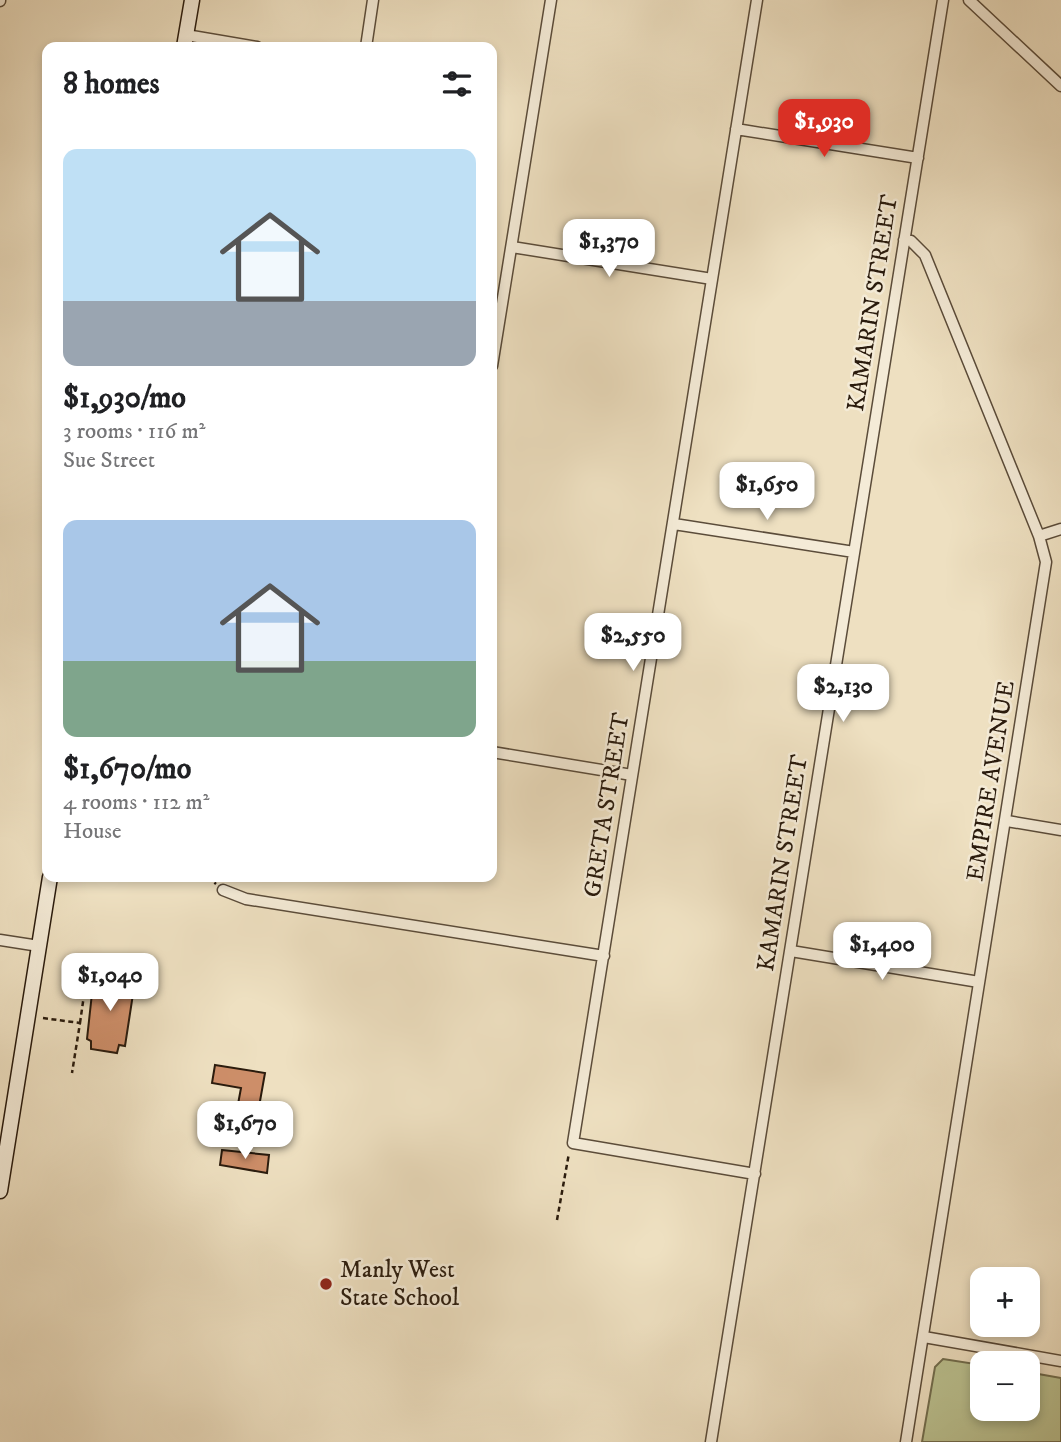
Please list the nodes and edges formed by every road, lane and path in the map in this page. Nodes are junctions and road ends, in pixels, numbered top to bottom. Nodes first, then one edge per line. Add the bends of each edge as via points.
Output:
1 (192, 0) edge
2 (373, 0) edge
3 (551, 0) edge
4 (757, 0) edge
5 (943, 0) edge
6 (969, 0) edge
7 (185, 41) edge
8 (367, 42) edge
9 (1061, 86) edge
10 (736, 129) junction
11 (918, 158) junction
12 (904, 240) junction
13 (512, 247) junction
14 (712, 279) junction
15 (497, 336) edge
16 (674, 524) junction
17 (1061, 530) edge
18 (1039, 536) junction
19 (854, 552) junction
20 (497, 753) edge
21 (632, 775) junction
22 (1007, 821) junction
23 (1061, 830) edge
24 (49, 882) edge
25 (223, 890) dead end
26 (0, 940) edge
27 (39, 946) junction
28 (790, 951) junction
29 (604, 956) junction
30 (979, 982) junction
31 (85, 988) dead end
32 (43, 1018) dead end
33 (79, 1023) junction
34 (72, 1073) dead end
35 (573, 1143) junction
36 (755, 1174) junction
37 (0, 1191) edge
38 (557, 1220) dead end
39 (924, 1337) junction
40 (1061, 1361) edge
41 (711, 1442) edge
42 (906, 1442) edge

1 - 7 main road
2 - 8 street
3 - 13 street
4 - 10 street, GRETA STREET
5 - 11 street, KAMARIN STREET
6 - 9 street
10 - 11 street
10 - 14 street, GRETA STREET
11 - 12 street, KAMARIN STREET
12 - 18 street, EMPIRE AVENUE via 925,255
12 - 19 street, KAMARIN STREET
13 - 14 street
13 - 15 street
14 - 16 street, GRETA STREET
16 - 19 street
16 - 21 street, GRETA STREET
17 - 18 street
18 - 22 street, EMPIRE AVENUE via 1046,562
19 - 28 street, KAMARIN STREET
20 - 21 street
21 - 29 street, GRETA STREET
22 - 23 street
22 - 30 street, EMPIRE AVENUE
24 - 27 main road
25 - 29 street via 246,899
26 - 27 street
27 - 37 main road
28 - 30 street
28 - 36 street, KAMARIN STREET
29 - 35 street, GRETA STREET
30 - 39 street, EMPIRE AVENUE
31 - 33 path
32 - 33 path
33 - 34 path
35 - 36 street
35 - 38 path
36 - 41 street, KAMARIN STREET
39 - 40 street
39 - 42 street, EMPIRE AVENUE

